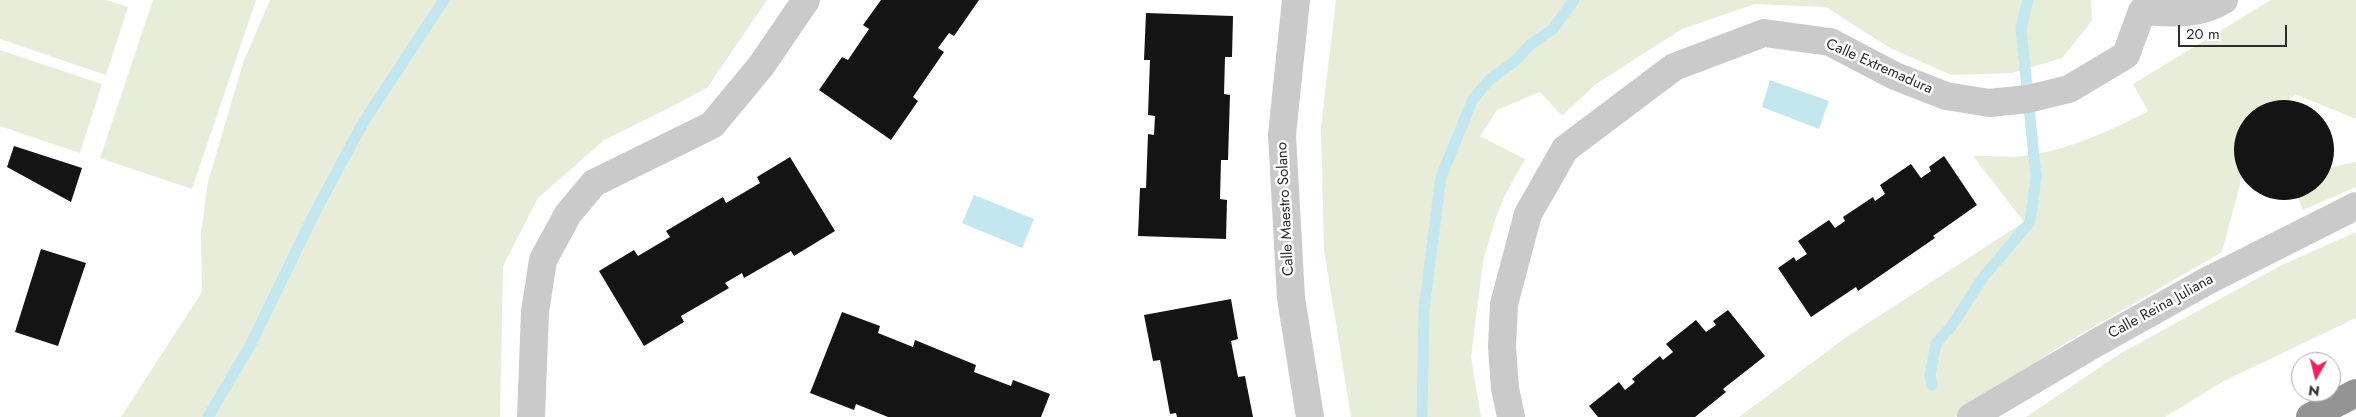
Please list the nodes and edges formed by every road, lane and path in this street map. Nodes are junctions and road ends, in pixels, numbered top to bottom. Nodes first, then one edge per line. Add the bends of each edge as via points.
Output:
1 (806, 0) edge
2 (1296, 0) edge
3 (2224, 0) edge
4 (2140, 6) edge
5 (2356, 206) edge
6 (2356, 393) edge
7 (531, 417) edge
8 (1310, 417) edge
9 (1511, 417) edge
10 (1971, 417) edge
11 (2310, 417) edge

1 - 7 street via 761,66 712,125 594,183 568,214 543,260 535,312
2 - 8 street, Calle Maestro Solano via 1282,135 1291,298
3 - 4 street, Calle Extremadura via 2183,14
4 - 9 street, Calle Extremadura via 2126,55 2069,89 2028,99 1989,103 1946,96 1895,76 1830,42 1764,33 1674,67 1565,149 1528,214 1504,304 1504,388
5 - 10 street, Calle Reina Juliana via 2207,281
6 - 11 highway

